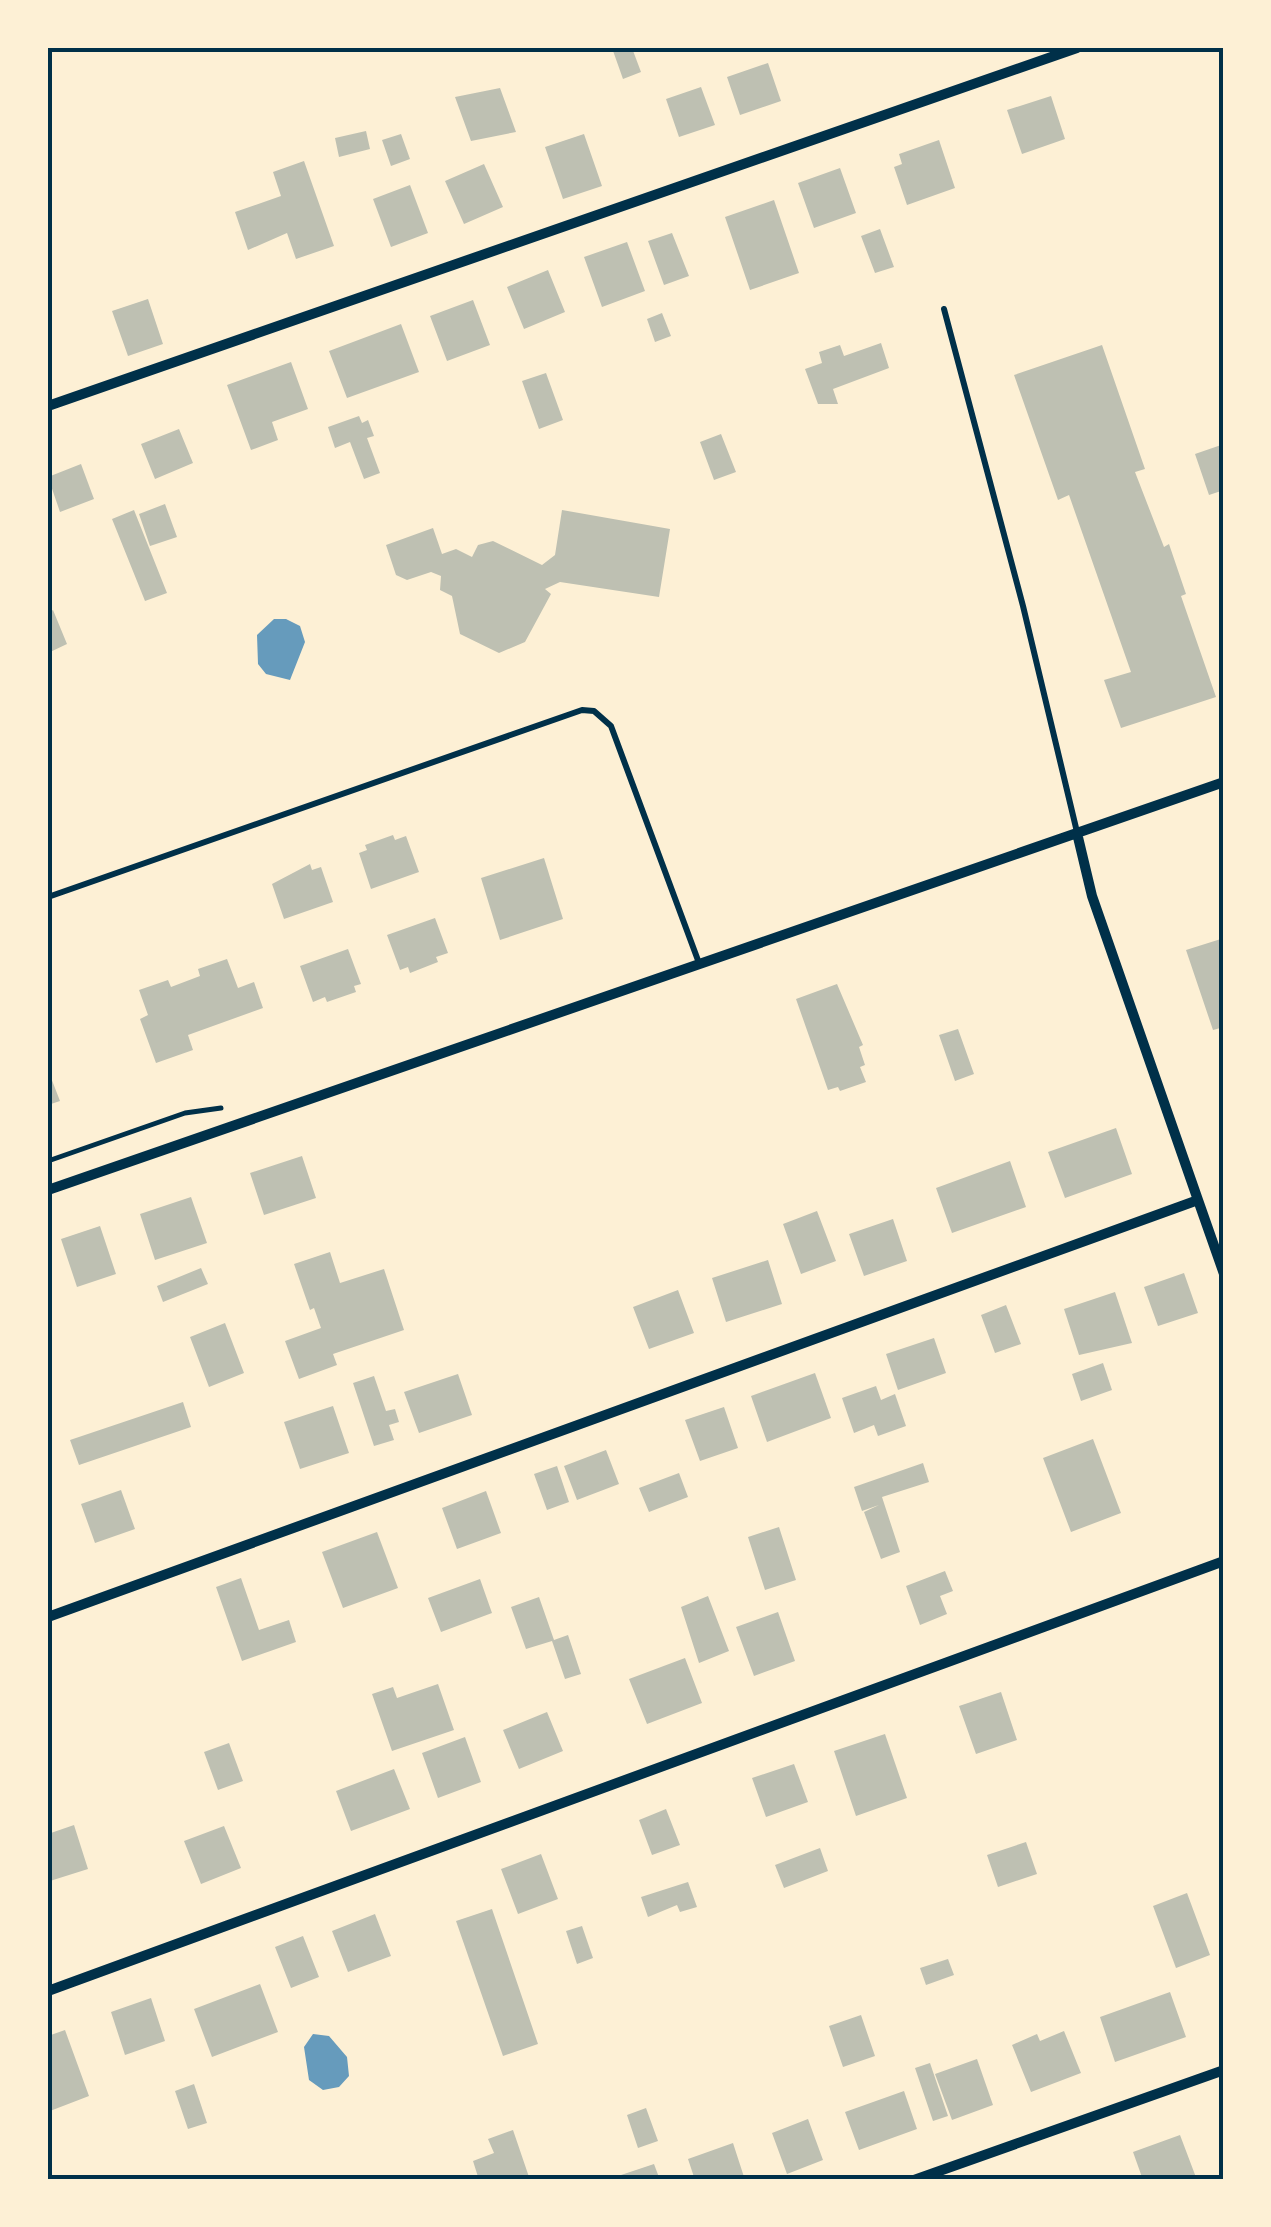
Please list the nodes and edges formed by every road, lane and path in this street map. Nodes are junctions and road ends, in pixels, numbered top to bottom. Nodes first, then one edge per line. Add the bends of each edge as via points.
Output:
1 (1078, 48) edge
2 (944, 309) dead end
3 (48, 406) edge
4 (1224, 782) edge
5 (1077, 833) junction
6 (48, 897) edge
7 (699, 964) junction
8 (48, 1190) edge
9 (1198, 1200) junction
10 (1224, 1274) edge
11 (1224, 1562) edge
12 (48, 1616) edge
13 (48, 1990) edge
14 (1224, 2070) edge
15 (914, 2180) edge

1 - 3 street
2 - 5 lane
4 - 5 street
5 - 7 street
5 - 9 street via 1092,896
6 - 7 lane via 594,711 610,726
7 - 8 street
9 - 10 street
9 - 12 street
11 - 13 street
14 - 15 street

